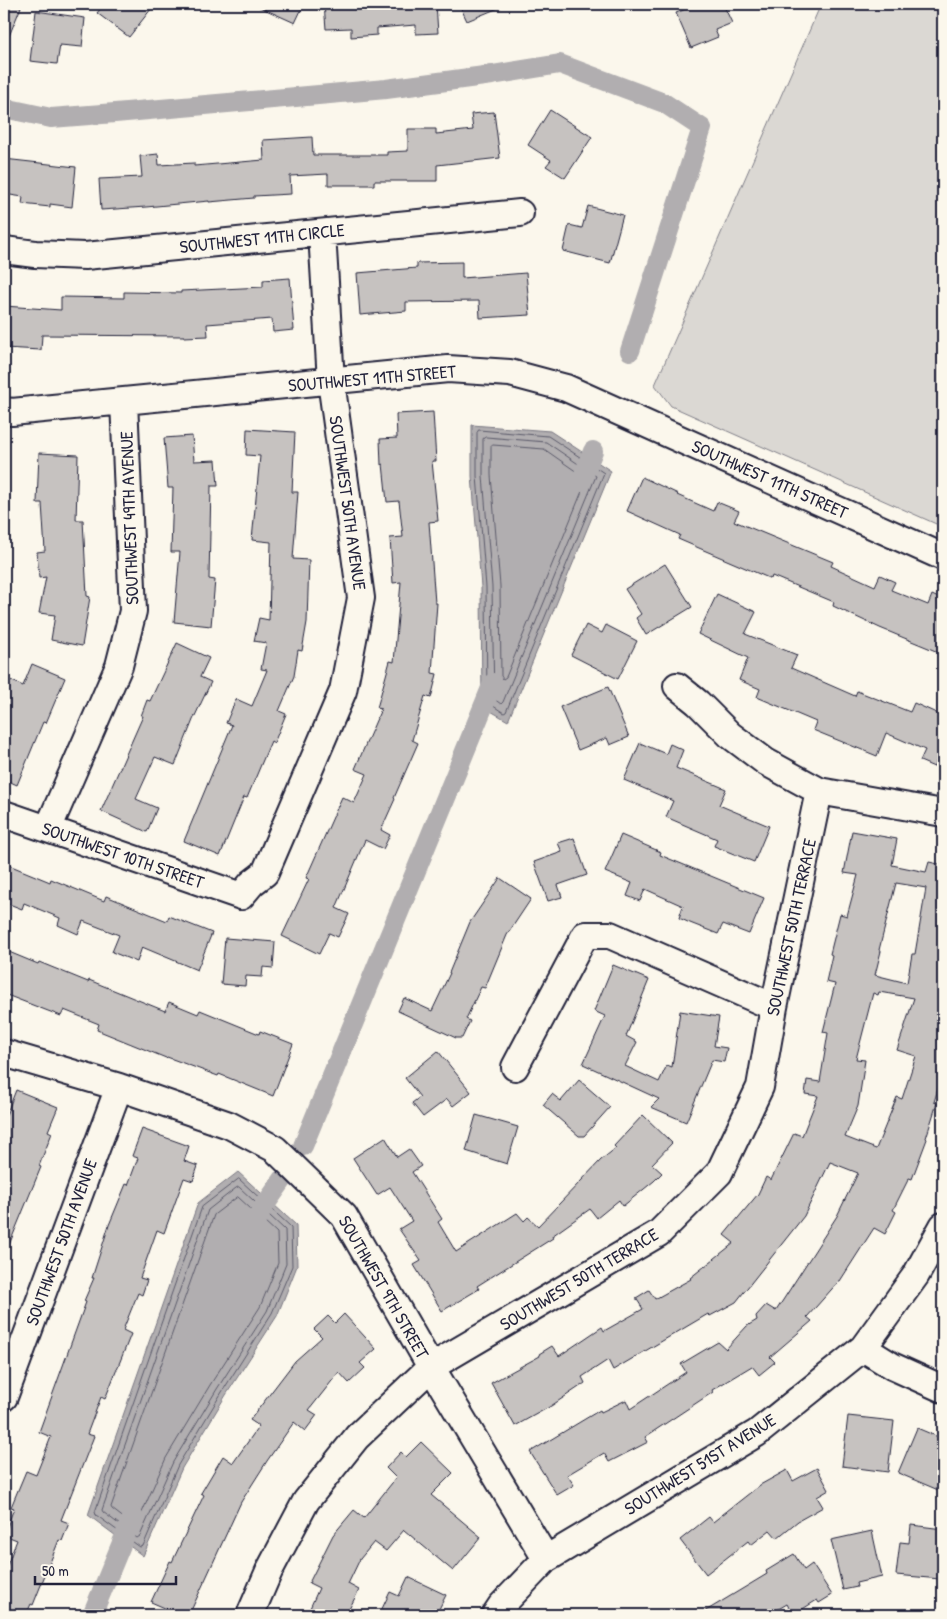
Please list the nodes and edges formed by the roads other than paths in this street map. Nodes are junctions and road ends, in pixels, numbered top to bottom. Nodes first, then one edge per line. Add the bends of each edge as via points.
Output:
1 (520, 213) dead end
2 (322, 233) junction
3 (4, 250) edge
4 (331, 381) junction
5 (124, 401) junction
6 (4, 411) edge
7 (943, 557) edge
8 (677, 686) dead end
9 (819, 791) junction
10 (943, 813) edge
11 (4, 814) edge
12 (48, 829) junction
13 (241, 896) joint
14 (774, 1007) junction
15 (4, 1053) edge
16 (515, 1067) dead end
17 (119, 1087) junction
18 (943, 1226) edge
19 (864, 1348) junction
20 (431, 1368) junction
21 (943, 1389) edge
22 (4, 1397) edge
23 (546, 1559) junction
24 (250, 1615) edge
25 (495, 1615) edge

1 - 2 street, SOUTHWEST 11TH CIRCLE
2 - 3 street, SOUTHWEST 11TH CIRCLE via 85,256
2 - 4 street, SOUTHWEST 50TH AVENUE
4 - 5 street, SOUTHWEST 11TH STREET
4 - 7 street, SOUTHWEST 11TH STREET via 448,369 510,373 566,388
4 - 13 street, SOUTHWEST 50TH AVENUE via 361,598 343,691 265,873
5 - 6 street, SOUTHWEST 11TH STREET
5 - 12 street, SOUTHWEST 49TH AVENUE via 133,611 119,666
8 - 9 street via 737,741 766,762
9 - 10 street
9 - 14 street, SOUTHWEST 50TH TERRACE
11 - 12 street, SOUTHWEST 10TH STREET
12 - 13 street, SOUTHWEST 10TH STREET
14 - 16 street via 610,935 585,935
14 - 20 street, SOUTHWEST 50TH TERRACE via 760,1087 718,1173 659,1233
15 - 17 street, SOUTHWEST 9TH STREET
17 - 20 street, SOUTHWEST 9TH STREET via 228,1125 275,1149 344,1216
17 - 22 street, SOUTHWEST 50TH AVENUE
18 - 19 street, SOUTHWEST 51ST AVENUE via 916,1275
19 - 21 street via 892,1366
19 - 23 street, SOUTHWEST 51ST AVENUE via 757,1433
20 - 23 street, SOUTHWEST 9TH STREET
20 - 24 street, SOUTHWEST 50TH TERRACE via 357,1437 306,1501 269,1570
23 - 25 street, SOUTHWEST 51ST AVENUE

